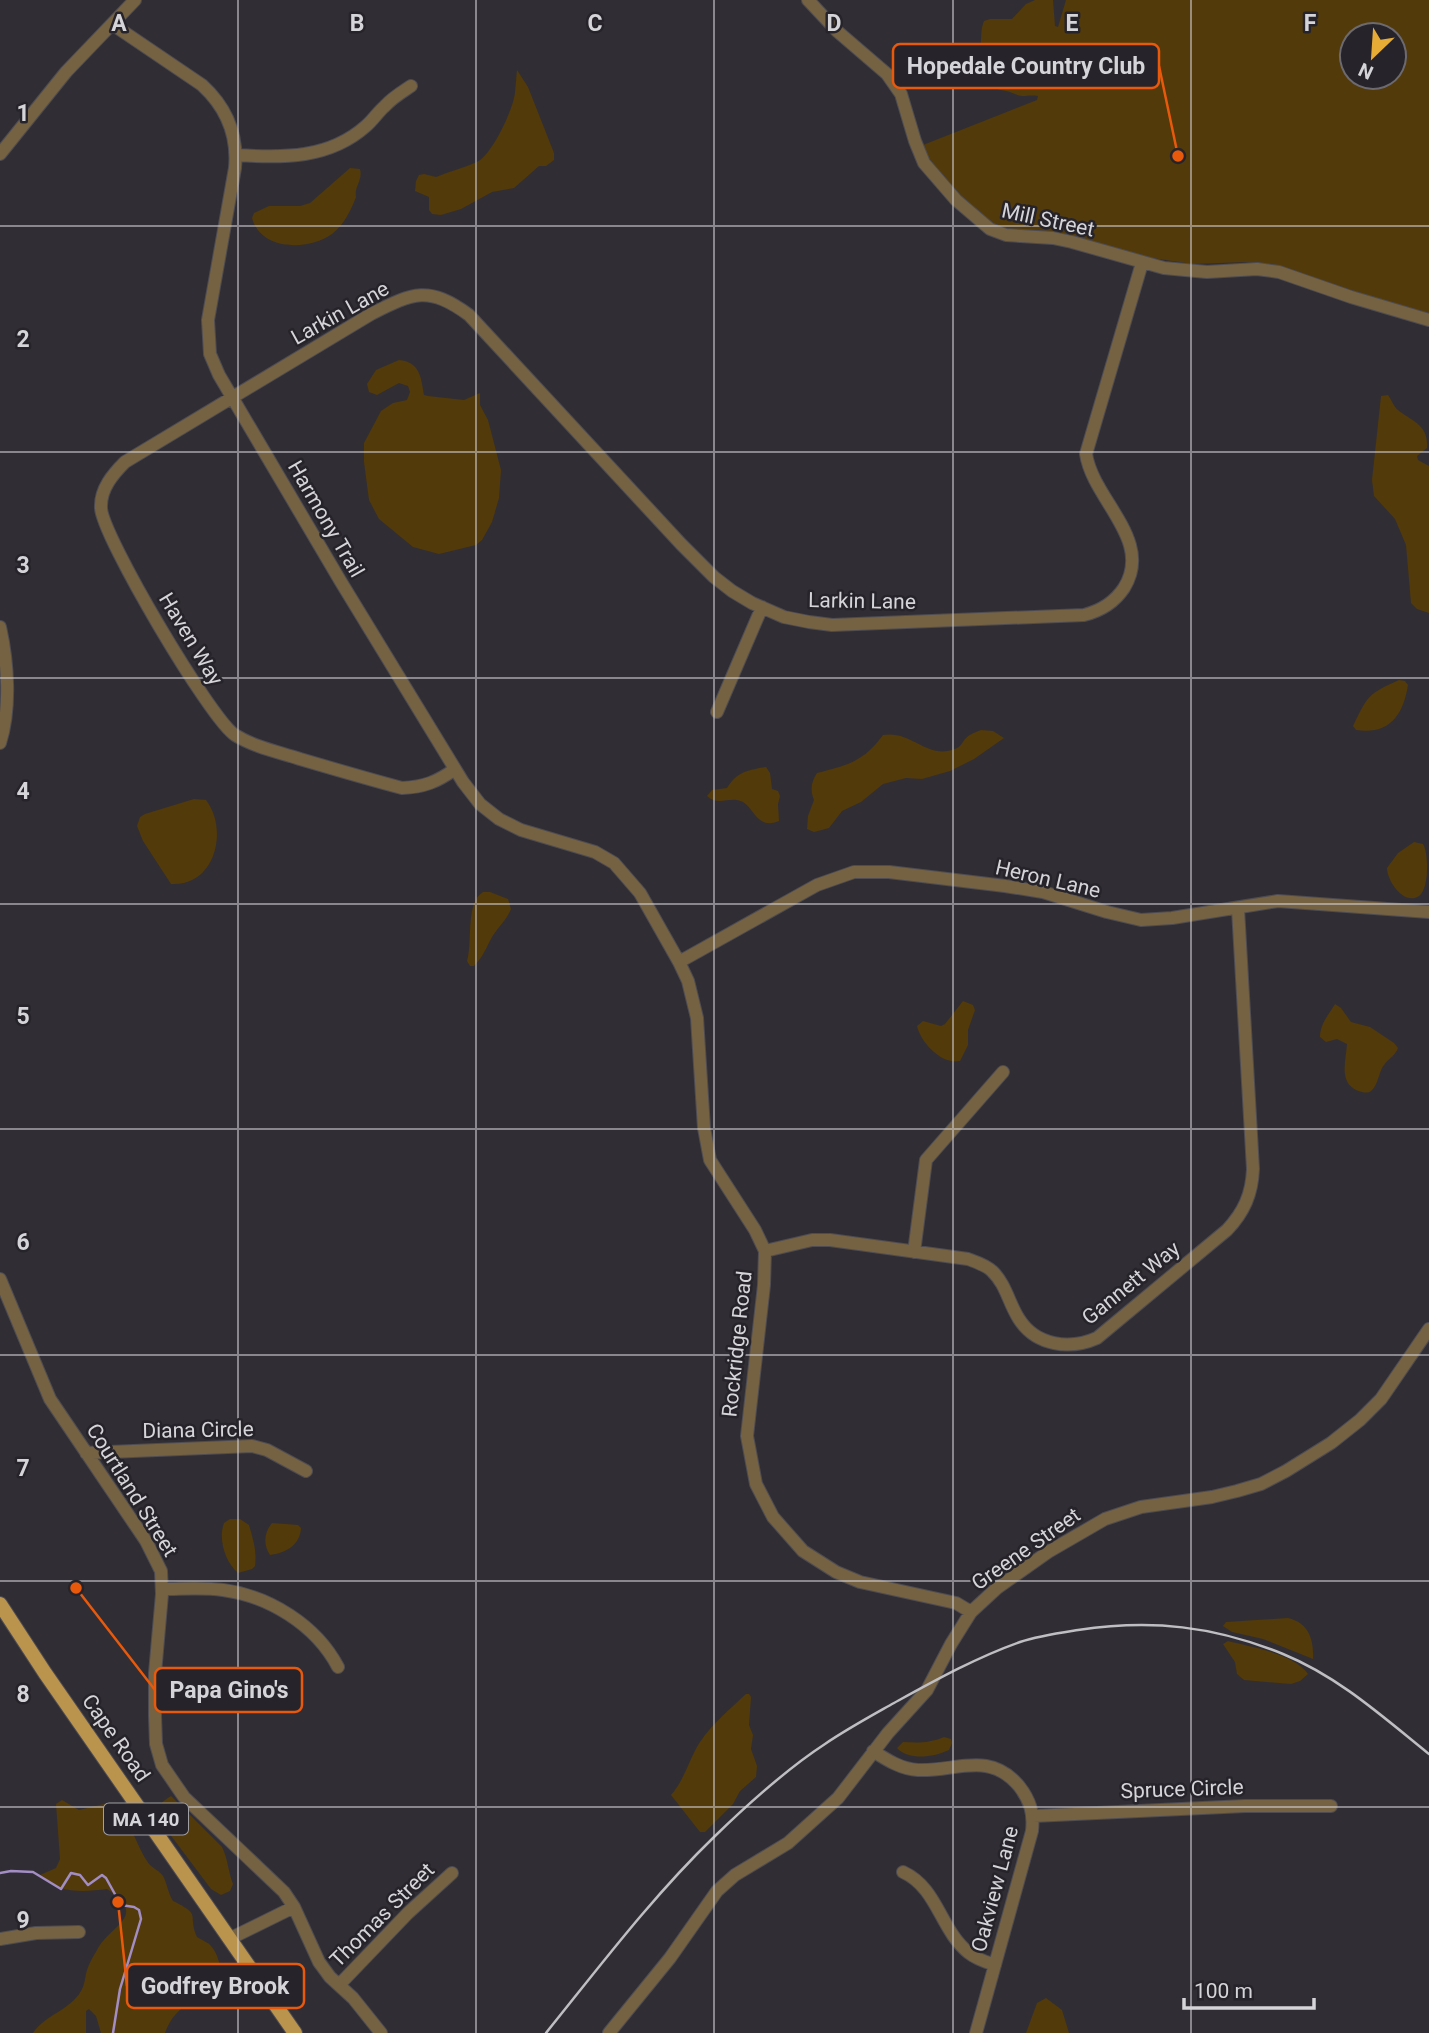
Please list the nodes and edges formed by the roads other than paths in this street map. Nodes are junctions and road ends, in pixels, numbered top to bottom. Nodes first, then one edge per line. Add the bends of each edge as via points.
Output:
1 (135, 0) edge
2 (808, 0) edge
3 (112, 24) junction
4 (411, 86) dead end
5 (0, 154) edge
6 (236, 155) junction
7 (1142, 263) junction
8 (1429, 320) edge
9 (233, 398) junction
10 (762, 607) junction
11 (0, 627) edge
12 (717, 712) dead end
13 (0, 743) edge
14 (454, 769) junction
15 (1238, 909) junction
16 (1429, 912) edge
17 (679, 962) junction
18 (1003, 1072) dead end
19 (765, 1251) junction
20 (914, 1252) junction
21 (0, 1279) edge
22 (1429, 1329) edge
23 (86, 1453) junction
24 (306, 1471) dead end
25 (162, 1589) junction
26 (0, 1604) edge
27 (971, 1612) junction
28 (338, 1667) dead end
29 (873, 1751) junction
30 (1331, 1806) dead end
31 (1033, 1816) junction
32 (903, 1872) dead end
33 (452, 1873) dead end
34 (294, 1907) junction
35 (79, 1933) dead end
36 (0, 1939) edge
37 (229, 1939) junction
38 (995, 1965) junction
39 (340, 1985) junction
40 (295, 2033) edge
41 (381, 2033) edge
42 (609, 2033) edge
43 (975, 2033) edge

1 - 3 street
2 - 7 street, Mill Street via 894,84 924,163 981,223 1006,235 1053,238
3 - 5 street
3 - 6 street, Harmony Trail via 213,95 229,121
4 - 6 street via 385,105 369,125 326,151 270,158
6 - 9 street, Harmony Trail via 208,320 210,354
7 - 8 street, Mill Street via 1193,271 1279,272
7 - 10 street, Larkin Lane via 1086,454 1093,481 1124,527 1132,551 1129,576 1112,602 1084,615 832,625 784,617
9 - 10 street, Larkin Lane via 401,299 431,295 446,300 469,315 714,577
9 - 14 street, Harmony Trail
9 - 14 street, Haven Way via 125,462 106,487 100,505 114,546 170,643 211,710 235,736 402,788 423,787
10 - 12 street
11 - 13 street via 6,695 6,724
14 - 17 street, Harmony Trail via 480,804 499,819 521,830 577,844 614,863 640,893
15 - 16 street, Heron Lane via 1278,901
15 - 17 street, Heron Lane via 1141,920 1043,892 855,872 817,885
15 - 20 street, Gannett Way via 1253,1185 1227,1230 1108,1331 1074,1345 1053,1343 1026,1328 996,1276 984,1266 968,1259
17 - 19 street, Rockridge Road via 697,1018 710,1160
18 - 20 street via 926,1160
19 - 20 street, Gannett Way via 821,1240
19 - 27 street, Rockridge Road via 747,1421 751,1467 763,1500 792,1541 824,1567 860,1582 956,1603
21 - 23 street, Courtland Street via 48,1395
22 - 27 street, Greene Street via 1381,1399 1360,1420 1286,1471 1237,1491 1141,1507 1105,1519 1010,1578
23 - 24 street, Diana Circle via 249,1446 265,1449
23 - 25 street, Courtland Street via 150,1547 161,1571
25 - 28 street via 219,1590 265,1602 311,1633
25 - 34 street, Courtland Street via 155,1700 156,1744 162,1765 184,1797 281,1888
26 - 37 main road, Cape Road / MA 140
27 - 29 street, Greene Street via 927,1690
29 - 31 street, Oakview Lane via 917,1770 991,1767 1013,1780
29 - 42 street, Greene Street via 817,1818 717,1891
30 - 31 street, Spruce Circle
31 - 38 street, Oakview Lane
32 - 38 street via 925,1887 957,1941 976,1958
33 - 39 street, Thomas Street via 414,1906
34 - 37 street
34 - 39 street, Courtland Street via 319,1962
35 - 36 street
37 - 40 main road, Cape Road / MA 140
38 - 43 street, Oakview Lane
39 - 41 street, Courtland Street

